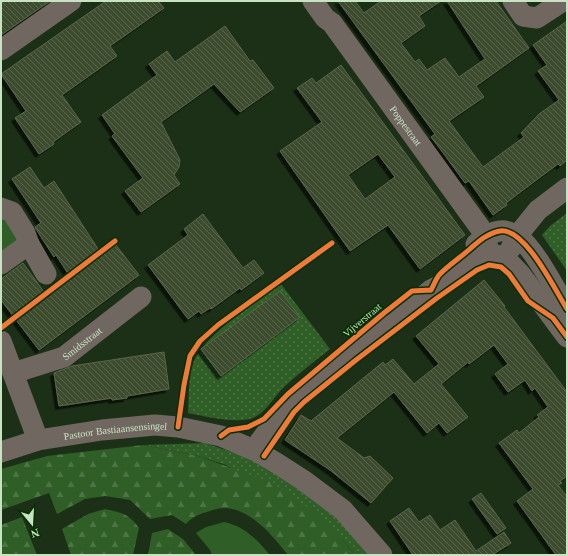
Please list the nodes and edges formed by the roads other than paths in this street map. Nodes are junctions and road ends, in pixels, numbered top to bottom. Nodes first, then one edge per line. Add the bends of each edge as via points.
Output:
1 (71, 1) edge
2 (313, 1) edge
3 (513, 1) edge
4 (562, 1) edge
5 (1, 50) edge
6 (567, 188) edge
7 (1, 208) edge
8 (517, 236) junction
9 (29, 244) junction
10 (494, 250) junction
11 (1, 264) edge
12 (46, 274) dead end
13 (141, 297) dead end
14 (567, 309) edge
15 (567, 337) edge
16 (1, 341) edge
17 (13, 373) junction
18 (38, 440) junction
19 (1, 452) edge
20 (259, 453) junction
21 (382, 555) edge

1 - 5 street
2 - 10 street, Poppestraat via 325,18 332,23
3 - 4 street via 523,16 537,18
6 - 8 street via 538,210
7 - 9 street via 12,212
8 - 10 street
8 - 10 street, Vijverstraat via 500,231
8 - 14 street via 528,246
9 - 11 street
9 - 12 street
10 - 15 street, Poppestraat via 521,275
10 - 20 street, Vijverstraat via 447,282 430,290 303,393 284,411 279,425
13 - 17 street, Smidsstraat via 64,357
16 - 17 street
17 - 18 street
18 - 19 street, Pastoor Bastiaansensingel
18 - 20 street, Pastoor Bastiaansensingel via 102,430 178,427 221,436
20 - 21 street, Pastoor Bastiaansensingel via 303,480 344,510

